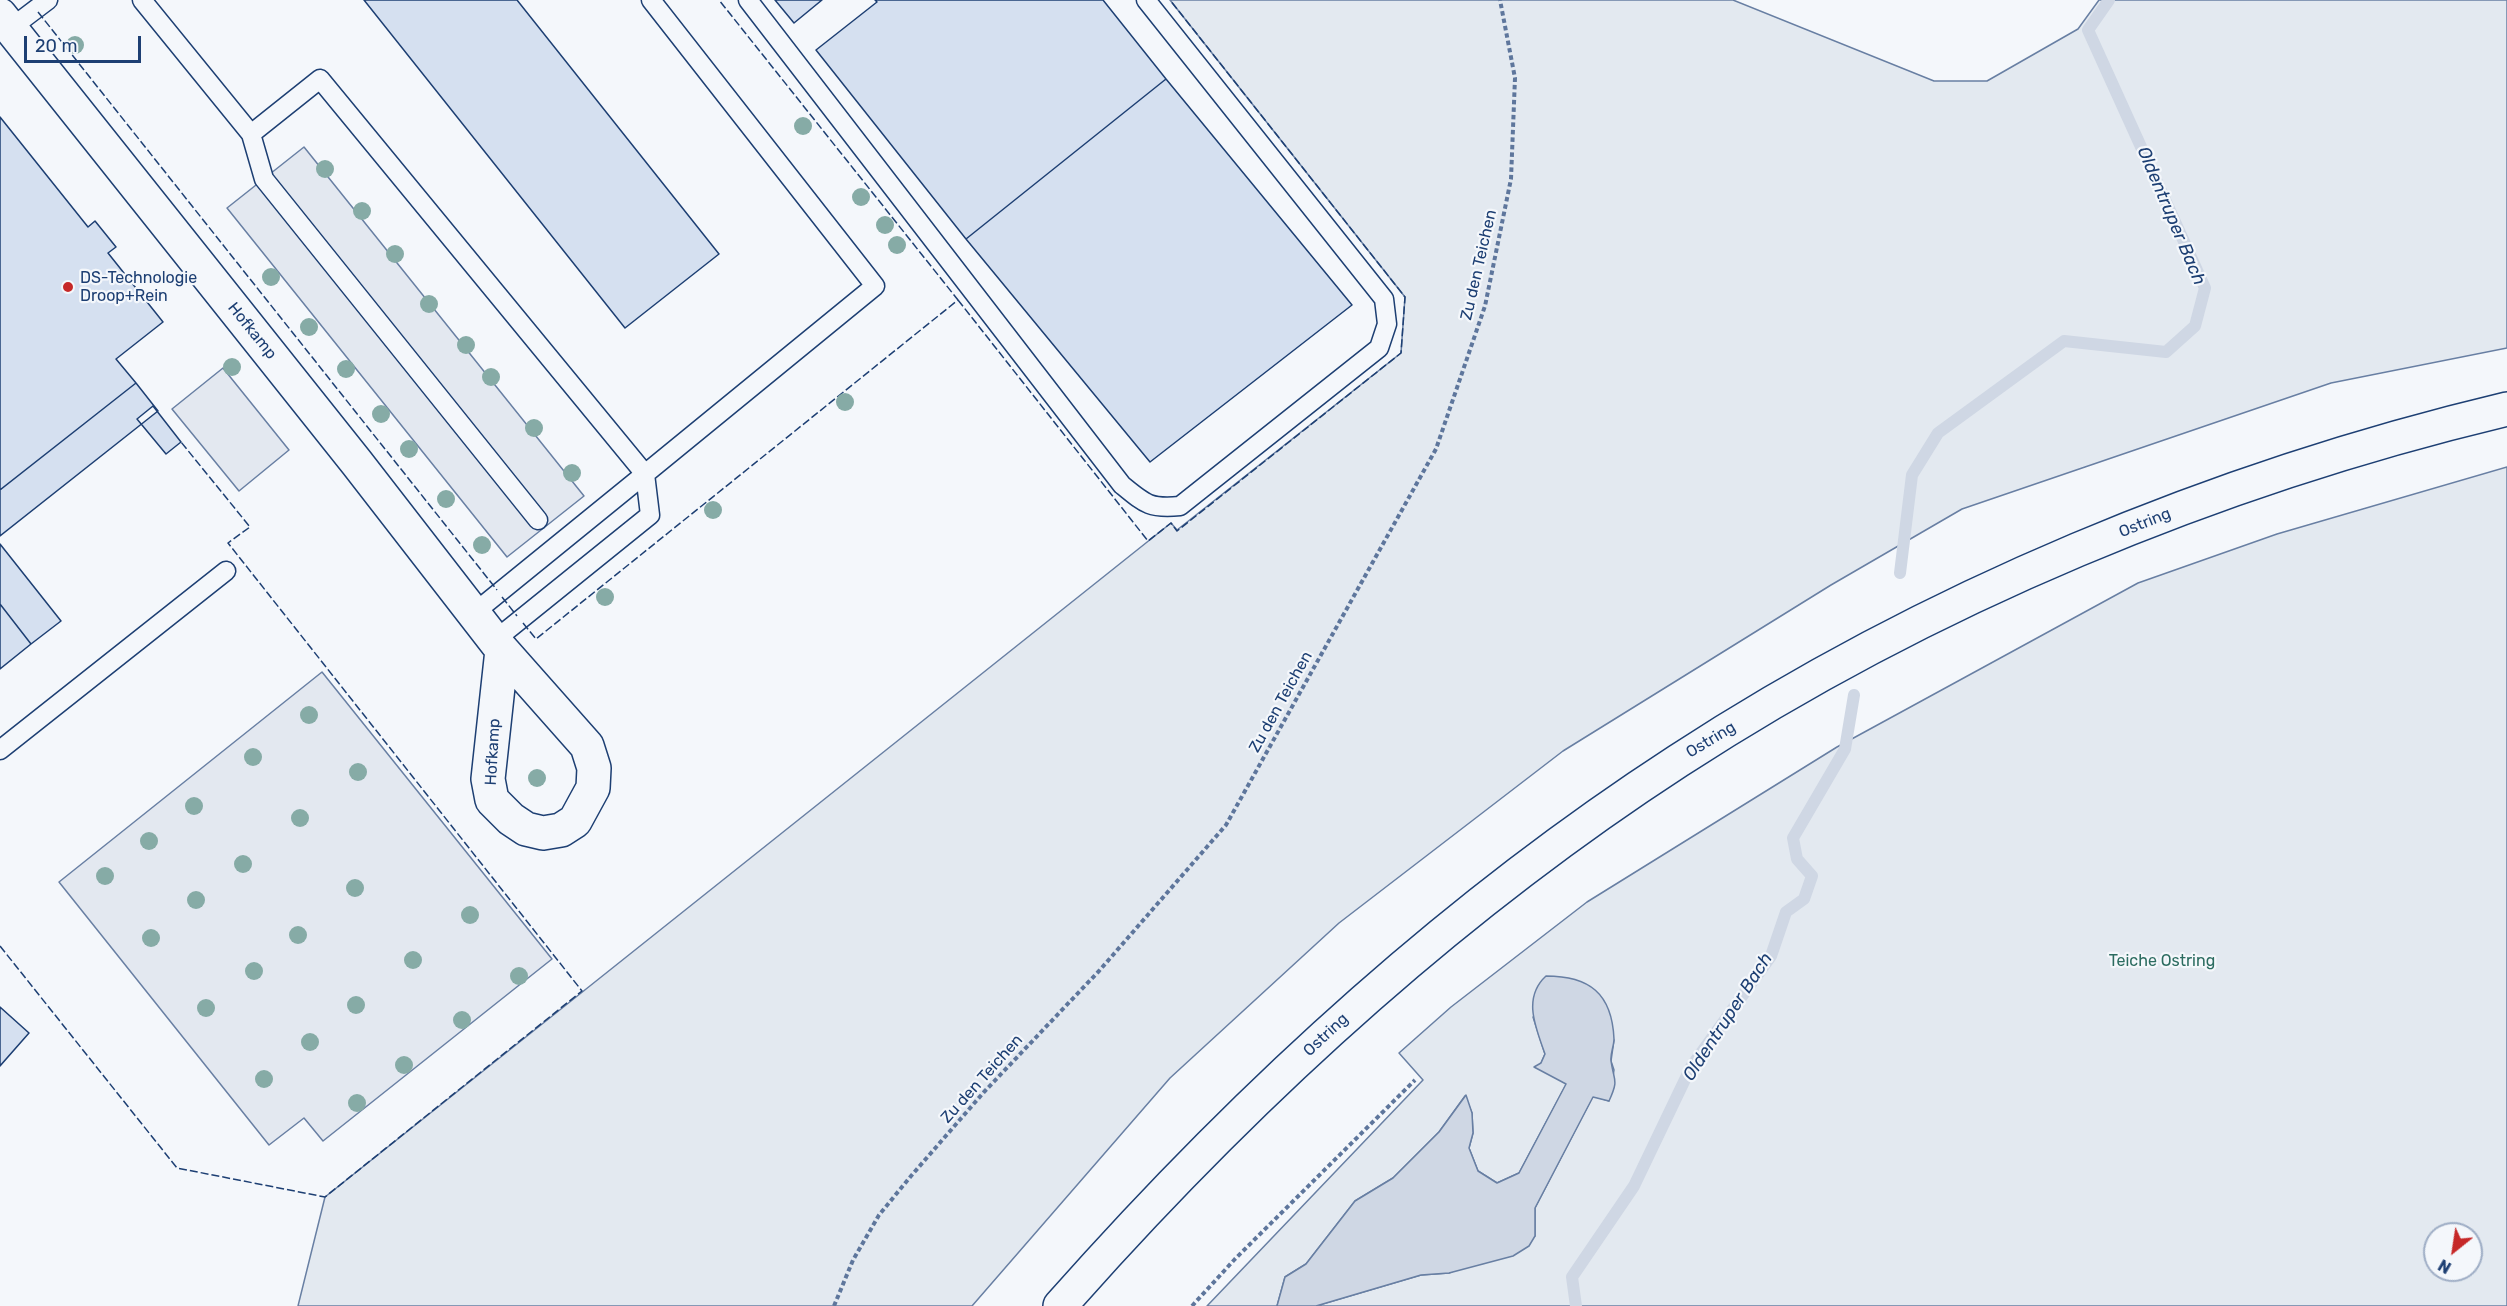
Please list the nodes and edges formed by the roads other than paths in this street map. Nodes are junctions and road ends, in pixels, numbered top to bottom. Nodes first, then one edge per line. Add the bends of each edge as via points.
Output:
1 (48, 0) edge
2 (142, 0) edge
3 (651, 0) edge
4 (748, 0) edge
5 (1146, 0) edge
6 (5, 21) edge
7 (251, 134) junction
8 (2507, 409) edge
9 (645, 474) junction
10 (538, 520) dead end
11 (226, 572) dead end
12 (474, 613) junction
13 (498, 645) junction
14 (0, 750) edge
15 (1060, 1306) edge

1 - 6 lane
2 - 7 lane
3 - 9 lane via 875,286
4 - 5 lane via 1122,485 1142,501 1160,508 1180,506 1379,348 1388,324 1384,299
6 - 12 main road, Hofkamp
7 - 9 lane via 321,79
7 - 10 lane via 264,179
8 - 15 main road, Ostring via 2307,464 2177,510 2046,563 1798,688 1678,760 1564,839 1450,927 1347,1016 1158,1197
9 - 12 lane
9 - 13 lane via 650,515
11 - 14 lane
12 - 13 main road, Hofkamp
13 - 13 main road, Hofkamp via 587,746 594,768 593,788 575,821 561,830 543,833 526,829 492,800 488,779

